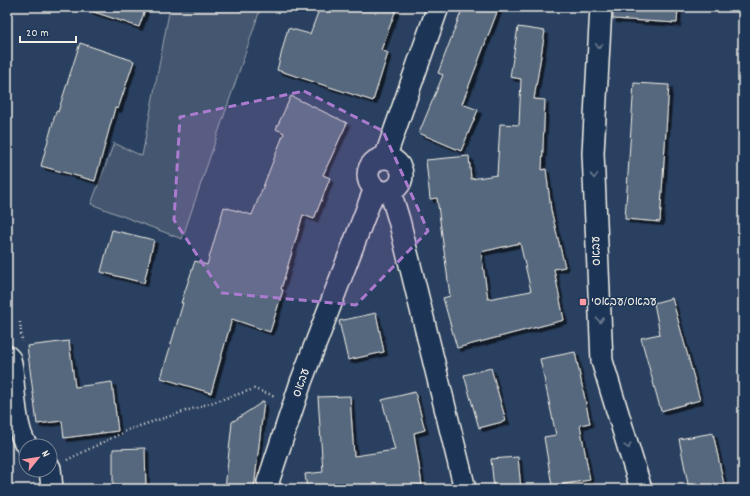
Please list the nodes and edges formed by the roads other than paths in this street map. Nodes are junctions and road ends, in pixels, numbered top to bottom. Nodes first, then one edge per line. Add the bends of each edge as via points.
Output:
1 (438, 7) edge
2 (600, 7) edge
3 (382, 189) junction
4 (7, 356) edge
5 (21, 438) edge
6 (51, 478) edge
7 (52, 489) edge
8 (270, 489) edge
9 (465, 489) edge
10 (641, 489) edge

1 - 3 street via 386,158 371,166 369,172 371,183
2 -> 10 street, עבאס via 593,153 602,361
3 - 8 street, עבאס via 294,403 268,482
3 - 9 street via 399,220
4 - 5 street via 12,368
6 - 7 street

